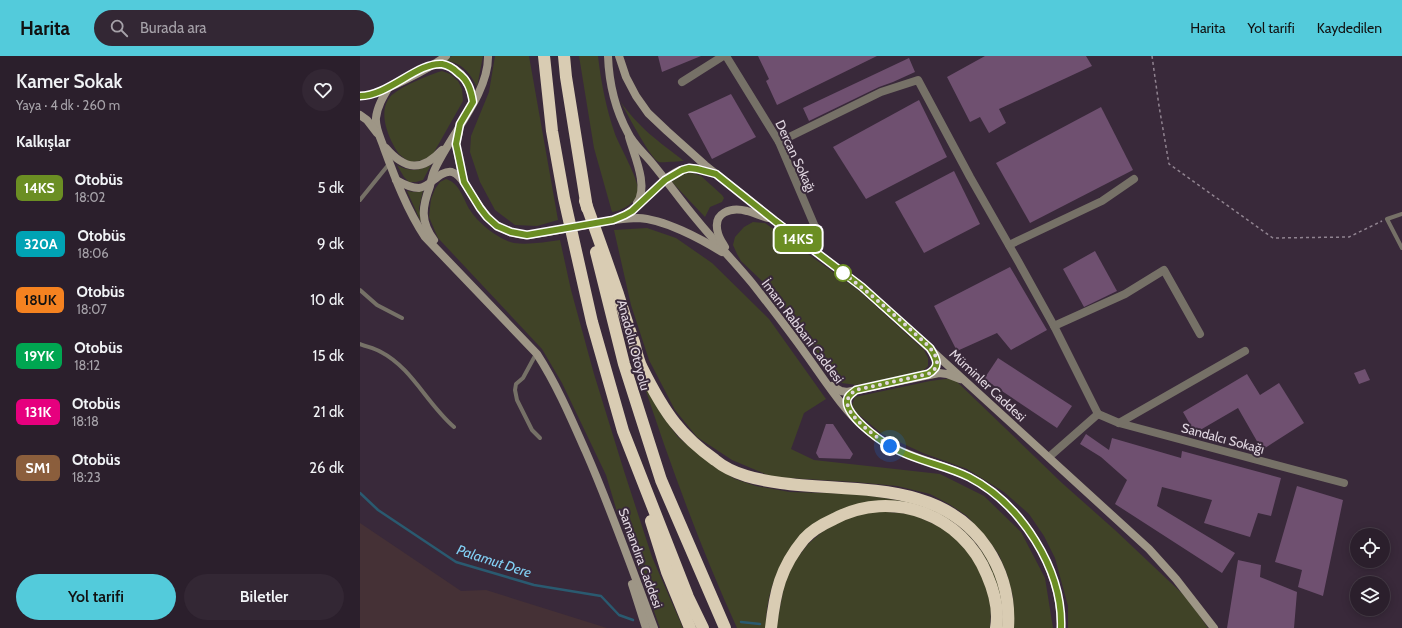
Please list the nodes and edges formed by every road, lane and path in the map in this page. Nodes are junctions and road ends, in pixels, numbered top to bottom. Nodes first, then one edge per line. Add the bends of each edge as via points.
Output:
1 (446, 56) edge
2 (488, 56) edge
3 (544, 56) edge
4 (564, 56) edge
5 (608, 56) edge
6 (619, 56) edge
7 (725, 56) edge
8 (1152, 56) edge
9 (431, 65) junction
10 (682, 82) dead end
11 (389, 87) junction
12 (360, 96) edge
13 (473, 102) junction
14 (360, 115) edge
15 (460, 124) junction
16 (628, 135) junction
17 (779, 142) junction
18 (383, 144) junction
19 (449, 144) junction
20 (390, 164) junction
21 (716, 174) junction
22 (1134, 179) dead end
23 (396, 180) junction
24 (665, 180) junction
25 (431, 182) junction
26 (464, 182) junction
27 (360, 200) edge
28 (585, 200) junction
29 (632, 211) junction
30 (1402, 214) edge
31 (1387, 219) junction
32 (613, 220) junction
33 (775, 221) junction
34 (1009, 245) junction
35 (1402, 248) edge
36 (813, 250) junction
37 (731, 258) junction
38 (448, 261) junction
39 (360, 290) edge
40 (402, 318) dead end
41 (1054, 326) junction
42 (1200, 334) dead end
43 (360, 344) edge
44 (930, 348) junction
45 (1245, 351) dead end
46 (537, 354) junction
47 (928, 374) junction
48 (823, 378) junction
49 (964, 381) junction
50 (856, 390) junction
51 (1098, 414) junction
52 (854, 417) junction
53 (1119, 423) junction
54 (454, 427) dead end
55 (623, 430) junction
56 (540, 438) dead end
57 (1048, 457) junction
58 (1344, 483) dead end
59 (606, 497) junction
60 (646, 628) edge
61 (654, 628) edge
62 (690, 628) edge
63 (703, 628) edge
64 (725, 628) edge
65 (771, 628) edge
66 (996, 628) edge
67 (1008, 628) edge
68 (1061, 628) edge
69 (1214, 628) edge

1 - 9 main road
2 - 13 main road via 481,87
3 - 55 highway via 552,131 564,198 592,322
4 - 28 highway, Anadolu Otoyolu
5 - 16 main road, İmam Rabbani Caddesi via 614,100
6 - 21 main road, Müminler Caddesi via 626,77 648,113
7 - 10 street, Dercan Sokağı
7 - 17 street, Dercan Sokağı
8 - 31 path via 1169,164 1273,238 1350,237
9 - 11 main road
9 - 13 main road via 443,64 462,75 472,93
11 - 12 main road
11 - 18 main road via 381,100 376,118
13 - 15 main road
14 - 18 main road via 376,130
15 - 19 main road
15 - 26 main road via 456,144
16 - 24 main road, İmam Rabbani Caddesi
16 - 29 main road via 643,189 641,198
17 - 34 street via 881,92 918,80
17 - 36 street, Dercan Sokağı via 816,228 818,243
18 - 19 main road via 402,163 415,166 435,158
18 - 20 main road
19 - 25 main road
20 - 23 main road
20 - 27 lane
21 - 24 main road via 689,168
21 - 33 main road, Müminler Caddesi
22 - 34 street via 1102,201
23 - 25 main road via 418,188
23 - 38 main road via 417,225
24 - 29 main road
24 - 37 main road, İmam Rabbani Caddesi
25 - 26 main road via 452,172 460,176
25 - 38 main road via 423,208 425,222 429,234
26 - 32 main road, bridge via 487,217 497,226 511,232 527,235
28 - 64 highway, Anadolu Otoyolu via 613,324 644,429 661,480
28 - 67 highway via 642,367 675,423 694,443 716,462 761,481 800,486 867,489 913,496 953,515 969,526 991,553 1005,587 1009,606
29 - 32 main road
30 - 31 lane
31 - 35 lane
32 - 37 main road via 639,218 660,222 714,247
33 - 36 main road, Müminler Caddesi
33 - 37 main road via 746,210 729,209 722,214 717,225 718,232
34 - 41 street
36 - 44 main road, Müminler Caddesi via 862,287
37 - 48 main road, İmam Rabbani Caddesi
38 - 46 main road
39 - 40 lane via 377,305
41 - 42 street via 1125,294 1164,270
41 - 51 street
43 - 54 lane via 380,351 397,363
44 - 47 main road via 937,364 933,372
44 - 49 main road, Müminler Caddesi
45 - 53 street
46 - 56 lane via 523,378 516,384 515,390 517,400 532,430
46 - 59 main road via 551,375 570,414
47 - 49 main road via 947,374
47 - 50 main road
48 - 50 main road via 841,391
48 - 52 main road, İmam Rabbani Caddesi
49 - 57 main road, Müminler Caddesi
50 - 52 main road via 847,400
51 - 53 street, Sandalcı Sokağı
51 - 57 street
52 - 68 main road, İmam Rabbani Caddesi via 876,438 904,453 969,477 1008,507 1029,530 1047,561 1058,601
53 - 58 street, Sandalcı Sokağı
55 - 62 highway via 667,572
55 - 63 highway via 688,597
57 - 69 main road, Müminler Caddesi via 1149,549
59 - 60 main road
59 - 61 main road, Samandıra Caddesi
65 - 66 highway via 779,581 787,564 806,538 826,522 850,511 883,506 923,512 949,525 973,548 992,585

